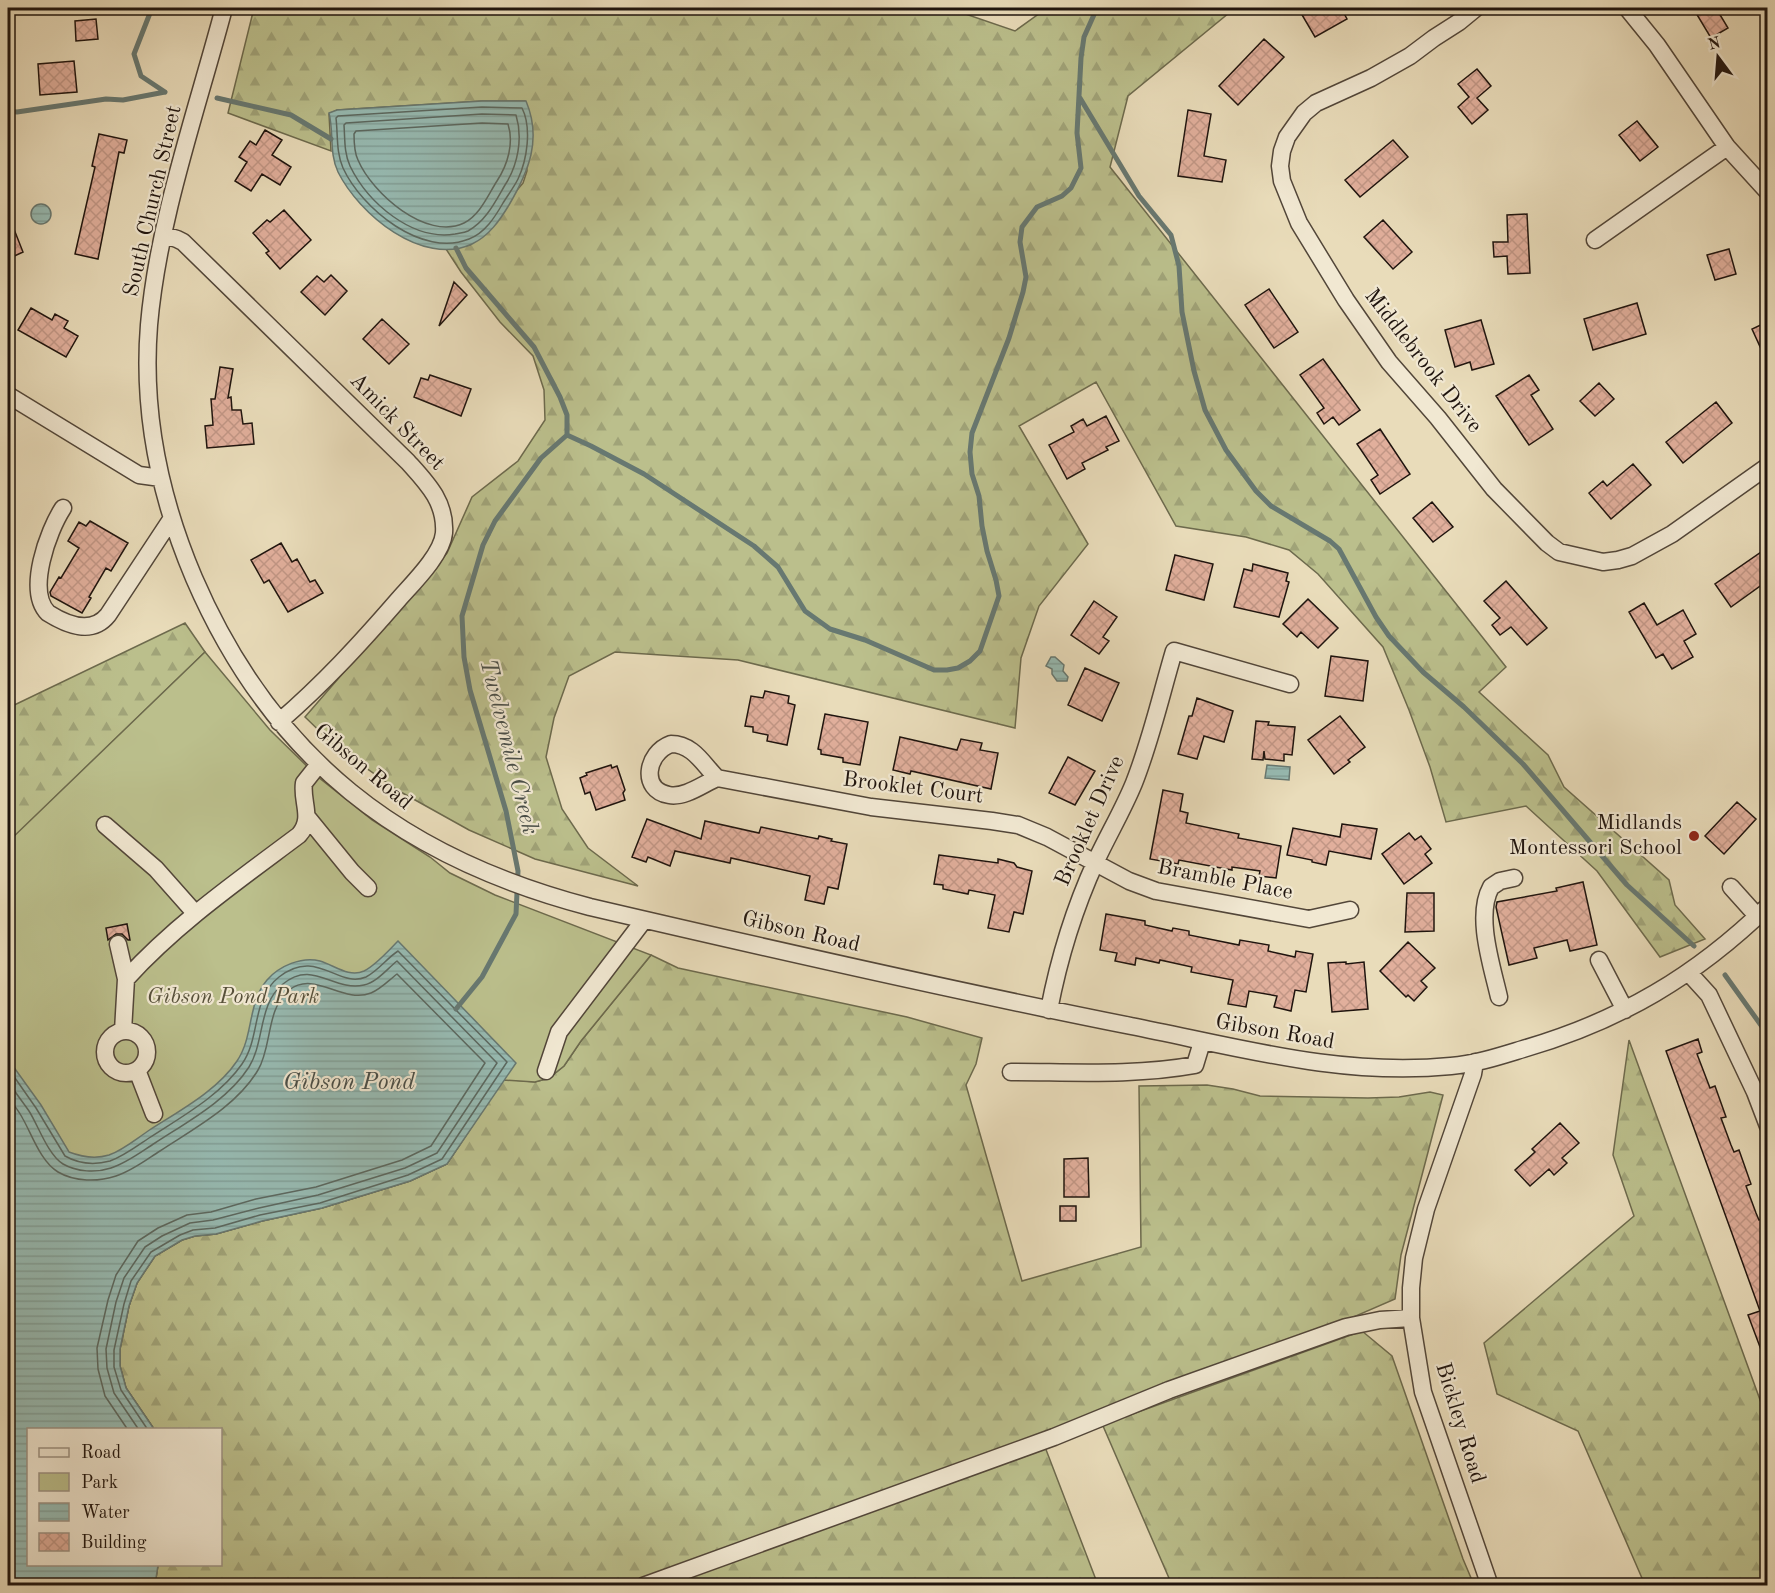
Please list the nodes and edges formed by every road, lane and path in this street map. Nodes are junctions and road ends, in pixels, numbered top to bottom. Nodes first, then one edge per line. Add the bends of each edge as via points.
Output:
1 (224, 8) edge
2 (1476, 8) edge
3 (1626, 8) edge
4 (1727, 147) junction
5 (1767, 192) edge
6 (164, 236) junction
7 (1595, 240) dead end
8 (8, 395) edge
9 (1767, 466) edge
10 (161, 478) junction
11 (63, 508) dead end
12 (172, 518) junction
13 (1290, 684) dead end
14 (279, 722) junction
15 (319, 764) junction
16 (717, 778) dead end
17 (308, 818) junction
18 (105, 825) dead end
19 (1095, 862) junction
20 (1514, 878) dead end
21 (1731, 887) dead end
22 (368, 888) dead end
23 (1350, 910) dead end
24 (1762, 911) edge
25 (195, 913) junction
26 (644, 920) junction
27 (118, 944) dead end
28 (1599, 960) dead end
29 (1689, 973) junction
30 (126, 979) junction
31 (1499, 997) dead end
32 (1049, 1010) junction
33 (1625, 1010) junction
34 (123, 1031) junction
35 (1202, 1042) junction
36 (1475, 1062) junction
37 (137, 1070) junction
38 (546, 1071) dead end
39 (1011, 1071) dead end
40 (154, 1114) dead end
41 (1767, 1126) edge
42 (1411, 1318) junction
43 (643, 1586) edge
44 (1490, 1586) edge

1 - 6 street, South Church Street
2 - 9 street, Middlebrook Drive via 1410,56 1316,104 1304,113 1287,137 1280,166 1282,181 1299,223 1346,300 1389,362 1494,489 1559,552 1603,562 1632,556
3 - 4 street via 1657,45
4 - 5 street
4 - 7 street
6 - 10 street, South Church Street via 152,300 148,351 150,412
6 - 14 street, Amick Street via 183,242 408,462 432,489 442,513 444,536 428,565 342,664
8 - 10 street via 139,475
10 - 12 street, Gibson Road
11 - 12 street via 44,552 39,597 48,614 86,628 99,624 108,615
12 - 14 street, Gibson Road via 217,628 247,679
13 - 19 street, Brooklet Drive via 1174,651 1133,785
14 - 15 street, Gibson Road
15 - 17 street via 304,783
15 - 26 street, Gibson Road via 375,811 455,860 560,900
16 - 19 street, Brooklet Court via 879,808 1018,825
17 - 22 street
17 - 25 street via 300,835
18 - 25 street via 156,869
19 - 23 street, Bramble Place via 1141,886 1192,897 1309,919
19 - 32 street, Brooklet Drive via 1069,926
20 - 31 street via 1500,881 1487,893 1487,942
21 - 24 street
24 - 29 street, Gibson Road
25 - 30 street
26 - 32 street, Gibson Road
26 - 38 street via 566,1022 555,1040
27 - 30 street
28 - 33 street
29 - 33 street, Gibson Road
29 - 41 street via 1709,995
30 - 34 street
32 - 35 street, Gibson Road
33 - 36 street, Gibson Road via 1571,1034
34 - 37 street via 135,1033 145,1042 145,1060
34 - 37 street via 111,1038 106,1056 118,1071
35 - 36 street, Gibson Road via 1354,1068
35 - 39 street via 1195,1065 1175,1069 1105,1073
36 - 42 street, Bickley Road via 1426,1209 1414,1258
37 - 40 street
42 - 43 street via 1362,1323 1335,1331
42 - 44 street, Bickley Road via 1423,1392

